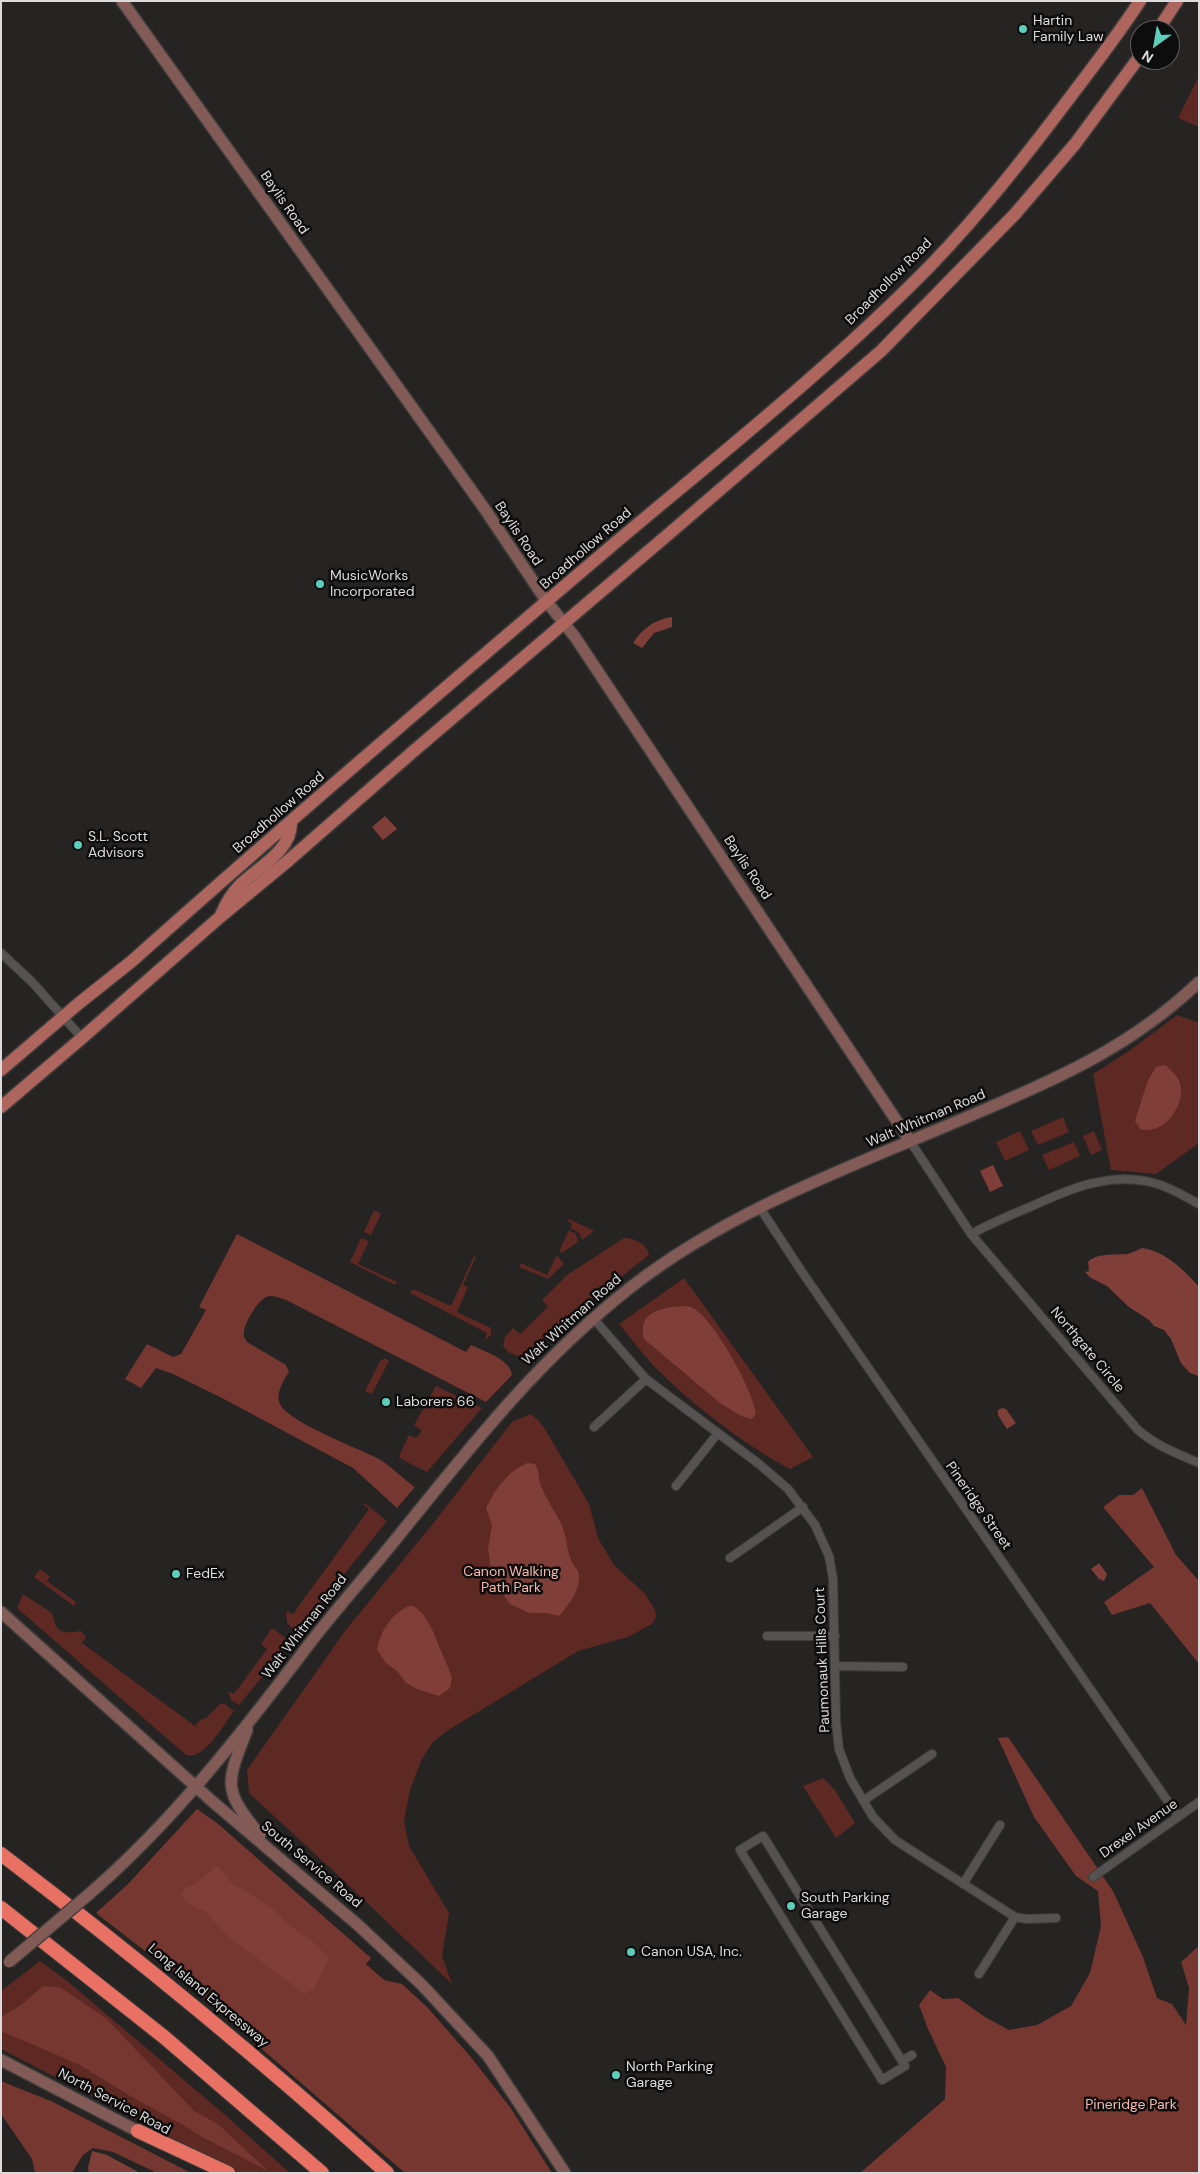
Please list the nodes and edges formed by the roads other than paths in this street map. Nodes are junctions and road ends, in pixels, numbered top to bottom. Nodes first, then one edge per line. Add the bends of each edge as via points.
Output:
1 (122, 1) edge
2 (1140, 1) edge
3 (1177, 1) edge
4 (1165, 20) edge
5 (1130, 70) edge
6 (547, 602) junction
7 (565, 623) junction
8 (291, 822) junction
9 (220, 917) junction
10 (1, 953) edge
11 (1199, 982) edge
12 (63, 1017) junction
13 (82, 1038) junction
14 (1, 1070) edge
15 (1, 1107) edge
16 (910, 1142) junction
17 (1199, 1204) edge
18 (760, 1208) junction
19 (971, 1234) junction
20 (593, 1318) junction
21 (646, 1379) junction
22 (594, 1427) dead end
23 (718, 1433) junction
24 (1199, 1463) edge
25 (676, 1486) dead end
26 (803, 1507) junction
27 (730, 1558) dead end
28 (1, 1612) edge
29 (767, 1636) dead end
30 (835, 1636) junction
31 (836, 1666) junction
32 (904, 1667) dead end
33 (251, 1719) junction
34 (932, 1754) dead end
35 (195, 1786) junction
36 (862, 1801) junction
37 (1199, 1802) edge
38 (1178, 1816) junction
39 (1000, 1825) dead end
40 (1, 1854) edge
41 (277, 1856) junction
42 (1093, 1876) dead end
43 (963, 1884) junction
44 (1, 1908) edge
45 (1015, 1917) junction
46 (1056, 1918) dead end
47 (5, 1965) edge
48 (978, 1974) dead end
49 (912, 2055) dead end
50 (1, 2060) edge
51 (902, 2062) junction
52 (138, 2131) junction
53 (212, 2173) edge
54 (228, 2173) edge
55 (322, 2173) edge
56 (387, 2173) edge
57 (566, 2173) edge

1 - 6 main road, Baylis Road via 478,500
2 - 6 main road, Broadhollow Road via 1044,133 932,264 806,380
3 - 4 main road
5 - 7 main road via 1045,180 946,288 881,351
6 - 7 main road, Baylis Road
6 - 8 main road, Broadhollow Road
7 - 9 main road
7 - 16 main road, Baylis Road
8 - 9 main road via 286,843 240,885 228,899
8 - 12 main road, Broadhollow Road
9 - 13 main road
10 - 12 street
11 - 16 main road, Walt Whitman Road via 1138,1032 1085,1065
12 - 13 street
12 - 14 main road, Broadhollow Road
13 - 15 main road
16 - 18 main road, Walt Whitman Road
16 - 19 street, Northgate Circle
17 - 19 street via 1154,1183 1119,1179 1094,1182 1059,1194
18 - 20 main road, Walt Whitman Road via 692,1245
18 - 38 street, Pineridge Street
19 - 24 street, Northgate Circle via 1137,1428 1162,1448
20 - 21 street, Paumonauk Hills Court
20 - 33 main road, Walt Whitman Road via 530,1378 456,1463
21 - 22 street
21 - 23 street, Paumonauk Hills Court
23 - 25 street
23 - 26 street, Paumonauk Hills Court via 788,1489
26 - 27 street
26 - 30 street, Paumonauk Hills Court via 829,1556
28 - 35 main road, South Service Road
29 - 30 street
30 - 31 street, Paumonauk Hills Court
31 - 32 street
31 - 36 street, Paumonauk Hills Court via 839,1749
33 - 35 main road, Walt Whitman Road
33 - 41 main road via 231,1775 233,1798
34 - 36 street
35 - 41 main road, South Service Road
35 - 47 main road, Walt Whitman Road, bridge via 130,1857
36 - 43 street, Paumonauk Hills Court via 895,1840
37 - 38 street, Drexel Avenue
38 - 42 street, Drexel Avenue
39 - 43 street
40 - 56 highway, Long Island Expressway via 192,2004
41 - 57 main road, South Service Road via 422,1985 488,2056
43 - 45 street, Paumonauk Hills Court
44 - 55 highway via 164,2037
45 - 46 street, Paumonauk Hills Court via 1027,1920
45 - 48 street
49 - 51 street
50 - 52 main road, North Service Road
51 - 51 street via 764,1836 740,1850 882,2080 905,2066
52 - 53 main road, North Service Road
52 - 54 highway

